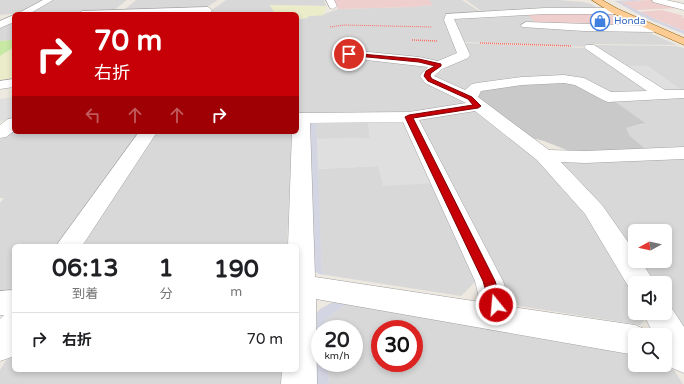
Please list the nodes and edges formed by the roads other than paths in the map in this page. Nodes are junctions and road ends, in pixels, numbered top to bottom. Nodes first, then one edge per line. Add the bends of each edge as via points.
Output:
1 (50, 0) edge
2 (596, 0) edge
3 (606, 0) edge
4 (656, 0) edge
5 (218, 3) dead end
6 (126, 4) dead end
7 (684, 7) edge
8 (615, 11) junction
9 (26, 12) edge
10 (116, 12) edge
11 (205, 12) edge
12 (0, 16) edge
13 (12, 17) edge
14 (12, 18) edge
15 (516, 24) dead end
16 (0, 25) edge
17 (652, 29) junction
18 (684, 36) edge
19 (684, 42) edge
20 (590, 47) road end
21 (349, 54) dead end
22 (440, 65) junction
23 (12, 82) edge
24 (0, 85) edge
25 (661, 94) junction
26 (684, 94) edge
27 (474, 102) junction
28 (409, 117) junction
29 (299, 118) edge
30 (147, 134) edge
31 (684, 153) edge
32 (544, 156) junction
33 (70, 244) edge
34 (636, 276) edge
35 (299, 285) edge
36 (12, 302) edge
37 (0, 303) edge
38 (500, 317) junction
39 (662, 320) edge
40 (12, 328) edge
41 (628, 339) edge
42 (0, 346) edge
43 (678, 348) edge
44 (299, 384) edge

1 - 9 street
2 - 8 main road
3 - 18 main road
4 - 7 street
5 - 11 street
6 - 10 street
8 - 17 main road
8 - 22 street via 451,15 449,20 464,55
12 - 13 street
14 - 16 street
15 - 17 street
17 - 19 main road
20 - 25 street
21 - 22 street
22 - 27 street via 428,73 430,80
23 - 24 street
25 - 26 street
25 - 27 street via 608,97 579,81 555,79 477,87 472,90
27 - 28 street
27 - 32 street
28 - 29 street
28 - 38 street via 489,281
29 - 35 street
30 - 33 street
31 - 32 street
32 - 34 street via 594,210
35 - 38 street
35 - 44 street
36 - 37 street
38 - 41 street
39 - 43 street
40 - 42 street

